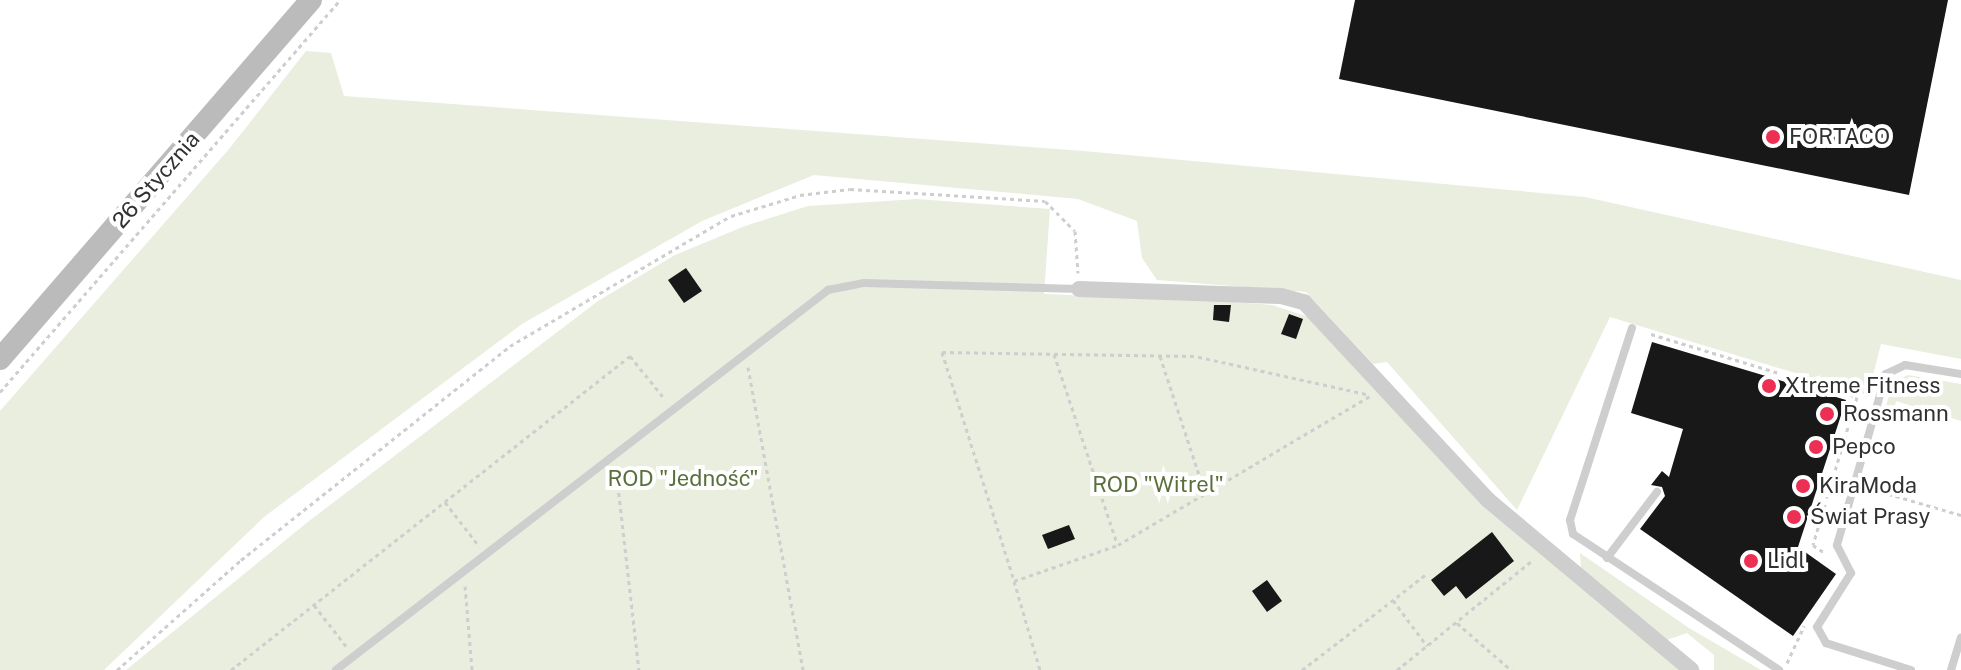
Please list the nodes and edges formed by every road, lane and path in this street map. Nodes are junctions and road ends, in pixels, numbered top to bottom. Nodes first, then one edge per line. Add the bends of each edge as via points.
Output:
1 (311, 0) edge
2 (340, 0) edge
3 (1079, 289) junction
4 (1632, 328) dead end
5 (1651, 334) dead end
6 (745, 352) junction
7 (1054, 354) junction
8 (1160, 355) junction
9 (0, 359) edge
10 (1961, 374) edge
11 (0, 392) edge
12 (1377, 392) junction
13 (672, 409) junction
14 (614, 454) junction
15 (1854, 483) junction
16 (1657, 492) dead end
17 (1205, 493) junction
18 (445, 502) junction
19 (1961, 515) edge
20 (1118, 545) junction
21 (1547, 549) junction
22 (485, 554) junction
23 (1607, 558) junction
24 (1837, 562) dead end
25 (463, 571) junction
26 (1425, 575) dead end
27 (1014, 581) junction
28 (1393, 600) junction
29 (314, 605) junction
30 (1456, 622) junction
31 (1961, 637) edge
32 (1427, 646) junction
33 (354, 656) junction
34 (117, 670) edge
35 (231, 670) edge
36 (336, 670) edge
37 (472, 670) edge
38 (639, 670) edge
39 (803, 670) edge
40 (1040, 670) edge
41 (1302, 670) edge
42 (1397, 670) edge
43 (1511, 670) edge
44 (1691, 670) edge
45 (1779, 670) edge
46 (1911, 670) edge
47 (1951, 670) edge

1 - 9 street, 26 Stycznia
2 - 11 path
3 - 6 lane via 846,284 808,303
3 - 12 street via 1295,298 1312,308
3 - 34 path via 1075,231 1045,201 850,189 800,195 731,216 510,346 241,560
4 - 23 lane via 1570,520 1573,534
5 - 24 path via 1857,397 1813,545
6 - 13 lane
6 - 39 path
7 - 8 path
7 - 20 path
7 - 27 path via 942,352
8 - 12 path via 1194,356
8 - 17 path
10 - 15 lane via 1905,365 1890,370
12 - 17 path
12 - 21 street
13 - 14 lane
13 - 18 path via 630,356
14 - 22 lane
14 - 38 path
15 - 19 path
15 - 46 lane via 1837,545 1851,573 1817,627 1819,636 1826,643
16 - 23 lane
17 - 20 path
18 - 22 path
18 - 29 path
20 - 27 path
21 - 30 path
21 - 44 street
22 - 25 lane
23 - 45 lane
25 - 33 lane
25 - 37 path
26 - 28 path
27 - 40 path
28 - 32 path
28 - 41 path
29 - 33 path
29 - 35 path
30 - 32 path
30 - 43 path
31 - 47 lane
32 - 42 path
33 - 36 lane

